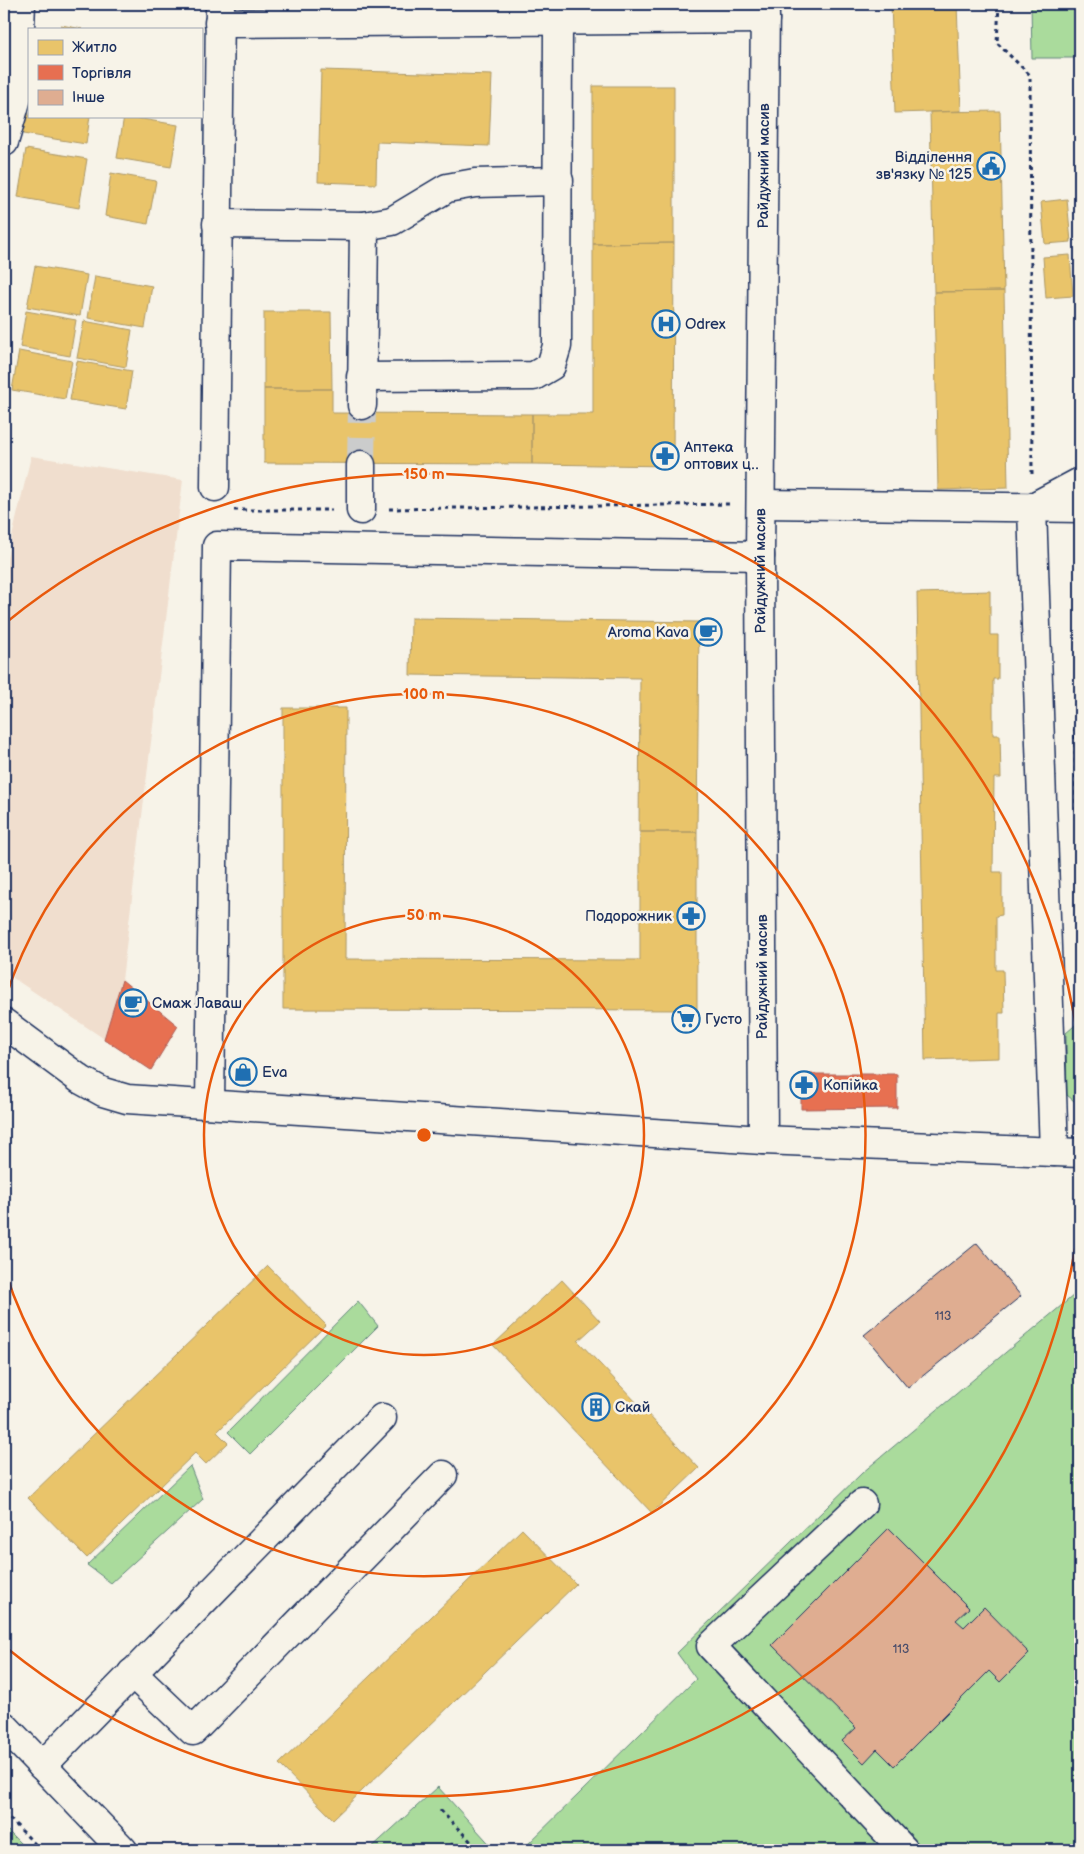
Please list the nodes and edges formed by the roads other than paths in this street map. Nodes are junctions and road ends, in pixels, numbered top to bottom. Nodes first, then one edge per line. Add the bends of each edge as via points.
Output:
1 (21, 4) edge
2 (765, 11) edge
3 (219, 14) edge
4 (558, 21) junction
5 (4, 142) edge
6 (558, 181) junction
7 (217, 224) junction
8 (364, 226) junction
9 (361, 377) junction
10 (362, 405) tunnel mouth
11 (361, 465) tunnel mouth
12 (1080, 482) edge
13 (220, 499) road end
14 (761, 504) junction
15 (1032, 508) junction
16 (1080, 508) edge
17 (361, 510) road end
18 (760, 556) junction
19 (4, 1023) edge
20 (210, 1104) junction
21 (763, 1140) junction
22 (1067, 1152) edge
23 (382, 1418) dead end
24 (443, 1476) dead end
25 (862, 1504) dead end
26 (132, 1673) junction
27 (4, 1726) edge
28 (42, 1766) junction
29 (124, 1850) edge
30 (904, 1850) edge

1 - 5 street via 17,98
2 - 4 street
2 - 14 street, Райдужний масив
3 - 4 street
3 - 7 street
4 - 6 street
6 - 8 street via 475,183 447,188 392,221
6 - 9 street via 557,346 551,366 534,376
7 - 8 street
7 - 13 street
8 - 9 street
9 - 10 street
11 - 17 street
12 - 15 street
14 - 15 street
14 - 18 street, Райдужний масив
15 - 16 street
15 - 22 street
18 - 20 street via 217,546
18 - 21 street, Райдужний масив
19 - 20 street via 81,1080 103,1092 127,1099
20 - 21 street
21 - 22 street
23 - 26 street
24 - 26 street via 193,1731
25 - 30 street via 711,1646
26 - 28 street
27 - 28 street
28 - 29 street

